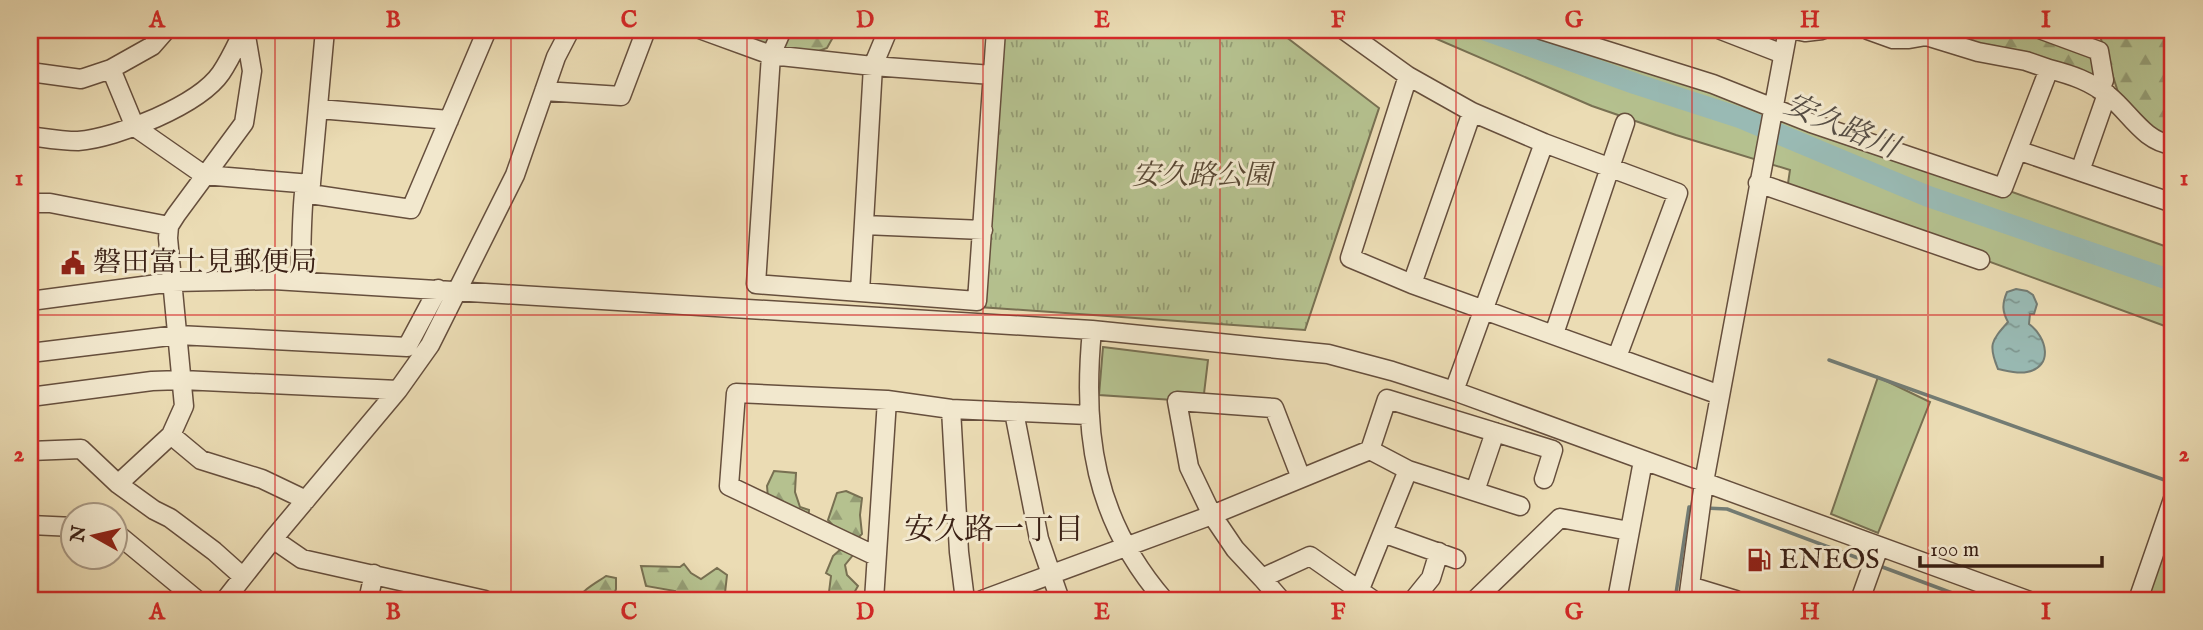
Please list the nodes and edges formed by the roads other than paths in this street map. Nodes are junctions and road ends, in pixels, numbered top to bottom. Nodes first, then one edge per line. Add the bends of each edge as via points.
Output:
1 (166, 30) edge
2 (245, 30) edge
3 (325, 30) edge
4 (487, 30) edge
5 (570, 30) edge
6 (646, 30) edge
7 (702, 30) edge
8 (782, 30) edge
9 (888, 30) edge
10 (996, 30) edge
11 (1344, 30) edge
12 (1541, 30) edge
13 (1721, 30) edge
14 (1788, 30) edge
15 (1795, 30) edge
16 (1822, 30) edge
17 (1868, 30) edge
18 (2042, 30) edge
19 (1783, 54) junction
20 (771, 55) junction
21 (873, 66) junction
22 (111, 69) junction
23 (2049, 69) junction
24 (30, 72) edge
25 (992, 75) junction
26 (1408, 76) junction
27 (544, 91) junction
28 (2104, 92) junction
29 (1772, 108) junction
30 (318, 110) junction
31 (1472, 112) junction
32 (449, 120) junction
33 (1625, 123) dead end
34 (135, 127) junction
35 (30, 136) edge
36 (1544, 143) junction
37 (2173, 145) edge
38 (2020, 151) junction
39 (1609, 167) junction
40 (2080, 171) junction
41 (204, 175) junction
42 (1758, 183) junction
43 (311, 189) junction
44 (30, 203) edge
45 (2173, 203) edge
46 (864, 225) junction
47 (169, 226) junction
48 (983, 230) junction
49 (1980, 260) dead end
50 (300, 281) junction
51 (173, 282) junction
52 (1412, 284) junction
53 (438, 289) junction
54 (458, 290) junction
55 (860, 292) junction
56 (30, 301) edge
57 (1485, 309) junction
58 (1092, 330) junction
59 (1554, 334) junction
60 (178, 335) junction
61 (30, 353) edge
62 (1617, 357) junction
63 (182, 380) junction
64 (398, 390) junction
65 (1454, 391) junction
66 (1720, 395) junction
67 (30, 397) edge
68 (887, 400) junction
69 (951, 409) junction
70 (1014, 412) junction
71 (1088, 415) junction
72 (1495, 432) junction
73 (171, 435) junction
74 (1370, 450) junction
75 (30, 452) edge
76 (1643, 461) junction
77 (1408, 470) junction
78 (1301, 478) junction
79 (1544, 479) dead end
80 (1704, 482) junction
81 (118, 484) junction
82 (1475, 491) junction
83 (2173, 499) edge
84 (306, 500) junction
85 (1520, 506) dead end
86 (1212, 515) junction
87 (30, 525) edge
88 (60, 526) edge
89 (1629, 531) junction
90 (1382, 533) junction
91 (273, 539) junction
92 (130, 545) edge
93 (1879, 547) junction
94 (1126, 548) junction
95 (1438, 552) junction
96 (876, 556) junction
97 (1456, 559) dead end
98 (374, 574) junction
99 (1051, 576) junction
100 (1262, 578) junction
101 (237, 591) edge
102 (1689, 593) edge
103 (1366, 595) edge
104 (1485, 598) edge
105 (1414, 599) edge
106 (197, 600) edge
107 (368, 600) edge
108 (485, 600) edge
109 (879, 600) edge
110 (965, 600) edge
111 (982, 600) edge
112 (1060, 600) edge
113 (1164, 600) edge
114 (1281, 600) edge
115 (1617, 600) edge
116 (1736, 600) edge
117 (1860, 600) edge
118 (2027, 600) edge
119 (2138, 600) edge

1 - 22 street via 152,47
2 - 34 street via 212,83 173,110
2 - 41 street via 252,71 244,124
3 - 30 street
4 - 32 street
5 - 27 street
6 - 27 street via 621,96
7 - 20 street
8 - 20 street
9 - 21 street
10 - 25 street
11 - 26 street
12 - 29 street
13 - 19 street
14 - 19 street
15 - 16 street
17 - 23 street via 1893,39 1926,36
18 - 28 street via 2099,51
19 - 29 street
20 - 21 street
20 - 55 street via 756,284
21 - 25 street
21 - 46 street
22 - 24 street via 81,79
22 - 34 street
23 - 28 street via 2083,78
23 - 38 street
25 - 48 street
26 - 31 street
26 - 52 street via 1350,258
27 - 54 street via 515,175
28 - 37 street via 2144,132
28 - 40 street
29 - 38 street via 2003,188
29 - 42 street
30 - 32 street
30 - 43 street
31 - 36 street
31 - 52 street
32 - 43 street via 411,209
33 - 39 street
34 - 35 street via 76,141
34 - 41 street
36 - 39 street
36 - 57 street
38 - 40 street
39 - 59 street
39 - 62 street via 1678,193
40 - 45 street
41 - 43 street
41 - 47 street
42 - 49 street
42 - 66 street
43 - 50 street via 304,193
44 - 47 street
46 - 48 street
46 - 55 street
47 - 51 street
48 - 55 street via 977,301
50 - 51 street
50 - 53 street
51 - 56 street
51 - 60 street
52 - 57 street
53 - 54 street
53 - 60 street via 407,347
54 - 58 street
54 - 64 street via 430,345
57 - 59 street
57 - 65 street
58 - 65 street via 1328,354
58 - 71 street
59 - 62 street
60 - 61 street
60 - 63 street
62 - 66 street
63 - 64 street
63 - 67 street
63 - 73 street via 184,406
64 - 84 street
65 - 76 street
66 - 80 street
68 - 69 street
68 - 96 street
68 - 96 street via 736,393 729,486
69 - 70 street
69 - 110 street
70 - 71 street
70 - 99 street via 1039,539
71 - 94 street via 1104,496
72 - 74 street via 1387,399
72 - 79 street via 1553,450
72 - 82 street
73 - 81 street
73 - 84 street via 201,460 262,479
74 - 77 street
74 - 78 street
75 - 81 street via 81,449
76 - 80 street
76 - 89 street
77 - 82 street
77 - 90 street
78 - 86 street
78 - 86 street via 1274,408 1177,401 1189,467
80 - 93 street
80 - 102 street
81 - 101 street via 214,551
82 - 85 street
83 - 119 street
84 - 91 street
86 - 94 street
86 - 100 street
87 - 88 street
89 - 104 street via 1560,518
89 - 115 street
90 - 95 street
90 - 103 street
91 - 98 street via 302,559
91 - 101 street
92 - 106 street
93 - 117 street
93 - 118 street
94 - 99 street
94 - 113 street
95 - 97 street
95 - 105 street via 1431,578
96 - 109 street
98 - 107 street
98 - 108 street
99 - 111 street
99 - 112 street
100 - 103 street via 1310,556
100 - 114 street
102 - 116 street

